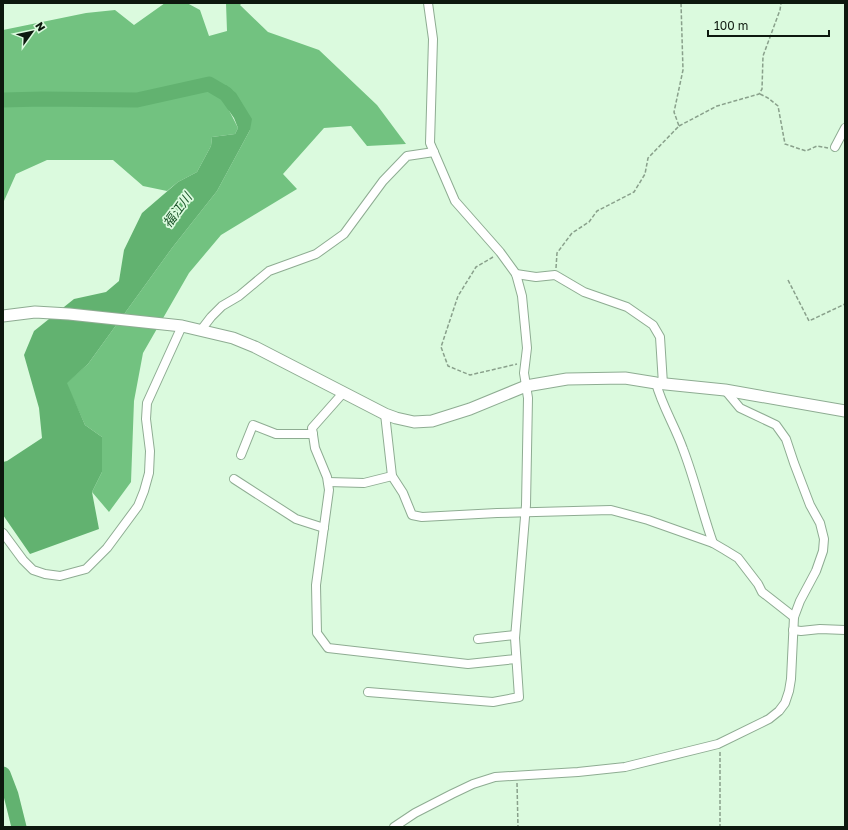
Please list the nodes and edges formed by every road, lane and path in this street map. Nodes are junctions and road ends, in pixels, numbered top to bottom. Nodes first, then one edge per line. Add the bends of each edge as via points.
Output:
1 (428, 3) edge
2 (681, 3) edge
3 (781, 3) edge
4 (759, 94) junction
5 (679, 126) junction
6 (845, 128) edge
7 (832, 148) joint
8 (434, 152) junction
9 (500, 252) junction
10 (516, 274) junction
11 (555, 275) junction
12 (788, 280) dead end
13 (845, 304) edge
14 (3, 316) edge
15 (182, 326) junction
16 (201, 330) junction
17 (526, 361) junction
18 (659, 383) junction
19 (526, 386) junction
20 (726, 390) junction
21 (343, 393) junction
22 (845, 411) edge
23 (385, 414) junction
24 (313, 434) junction
25 (241, 454) dead end
26 (392, 476) junction
27 (234, 478) dead end
28 (328, 482) junction
29 (525, 512) junction
30 (324, 528) junction
31 (3, 533) edge
32 (713, 543) junction
33 (794, 617) junction
34 (793, 630) junction
35 (845, 630) edge
36 (515, 635) junction
37 (478, 639) dead end
38 (516, 659) junction
39 (368, 692) dead end
40 (718, 744) junction
41 (517, 775) junction
42 (394, 827) edge
43 (518, 827) edge
44 (720, 827) edge

1 - 8 street via 433,39 430,143
2 - 5 path via 683,70 674,112
3 - 4 path via 763,56 762,89
4 - 5 path via 717,106
4 - 7 path via 778,106 785,144 806,151 817,146
5 - 11 path via 648,158 645,174 634,192 597,211 589,222 572,233 557,253
6 - 7 street
8 - 9 street via 455,201
8 - 16 street via 406,156 383,181 344,234 316,254 269,271 239,296 222,306
9 - 10 street
9 - 17 path via 476,267 458,296 441,347 448,366 470,375
10 - 11 street via 536,277
10 - 17 street via 522,296 528,348
11 - 18 street via 584,292 627,307 653,325 660,337
12 - 13 path via 809,321
14 - 15 street via 34,312
15 - 16 street
15 - 31 street via 147,403 150,458 144,492 138,506 106,548 86,569 60,576 45,574 34,570 23,560
16 - 21 street via 255,347
17 - 19 street
18 - 19 street via 626,378 567,379
18 - 20 street
18 - 32 street via 658,392 683,447
19 - 23 street via 470,409 432,421 414,422
19 - 29 street via 528,398
20 - 22 street
20 - 33 street via 740,408 776,425 786,439 810,504 820,523 824,539 823,551 816,572
21 - 23 street
21 - 24 street via 312,428
23 - 26 street
24 - 25 street via 276,434 253,425
24 - 28 street via 315,448
26 - 28 street via 364,483
26 - 29 street via 412,514 422,517
27 - 30 street via 296,519
28 - 30 street
29 - 32 street via 611,510
29 - 36 street
30 - 38 street via 316,584 317,633 328,648 468,664
32 - 33 street via 738,558 762,592
33 - 34 street
34 - 35 street
34 - 40 street via 791,679 785,703 769,719
36 - 37 street
36 - 38 street
38 - 39 street via 519,697 493,702
40 - 41 street via 625,767
40 - 44 path
41 - 42 street via 495,777 473,784 414,813
41 - 43 path

